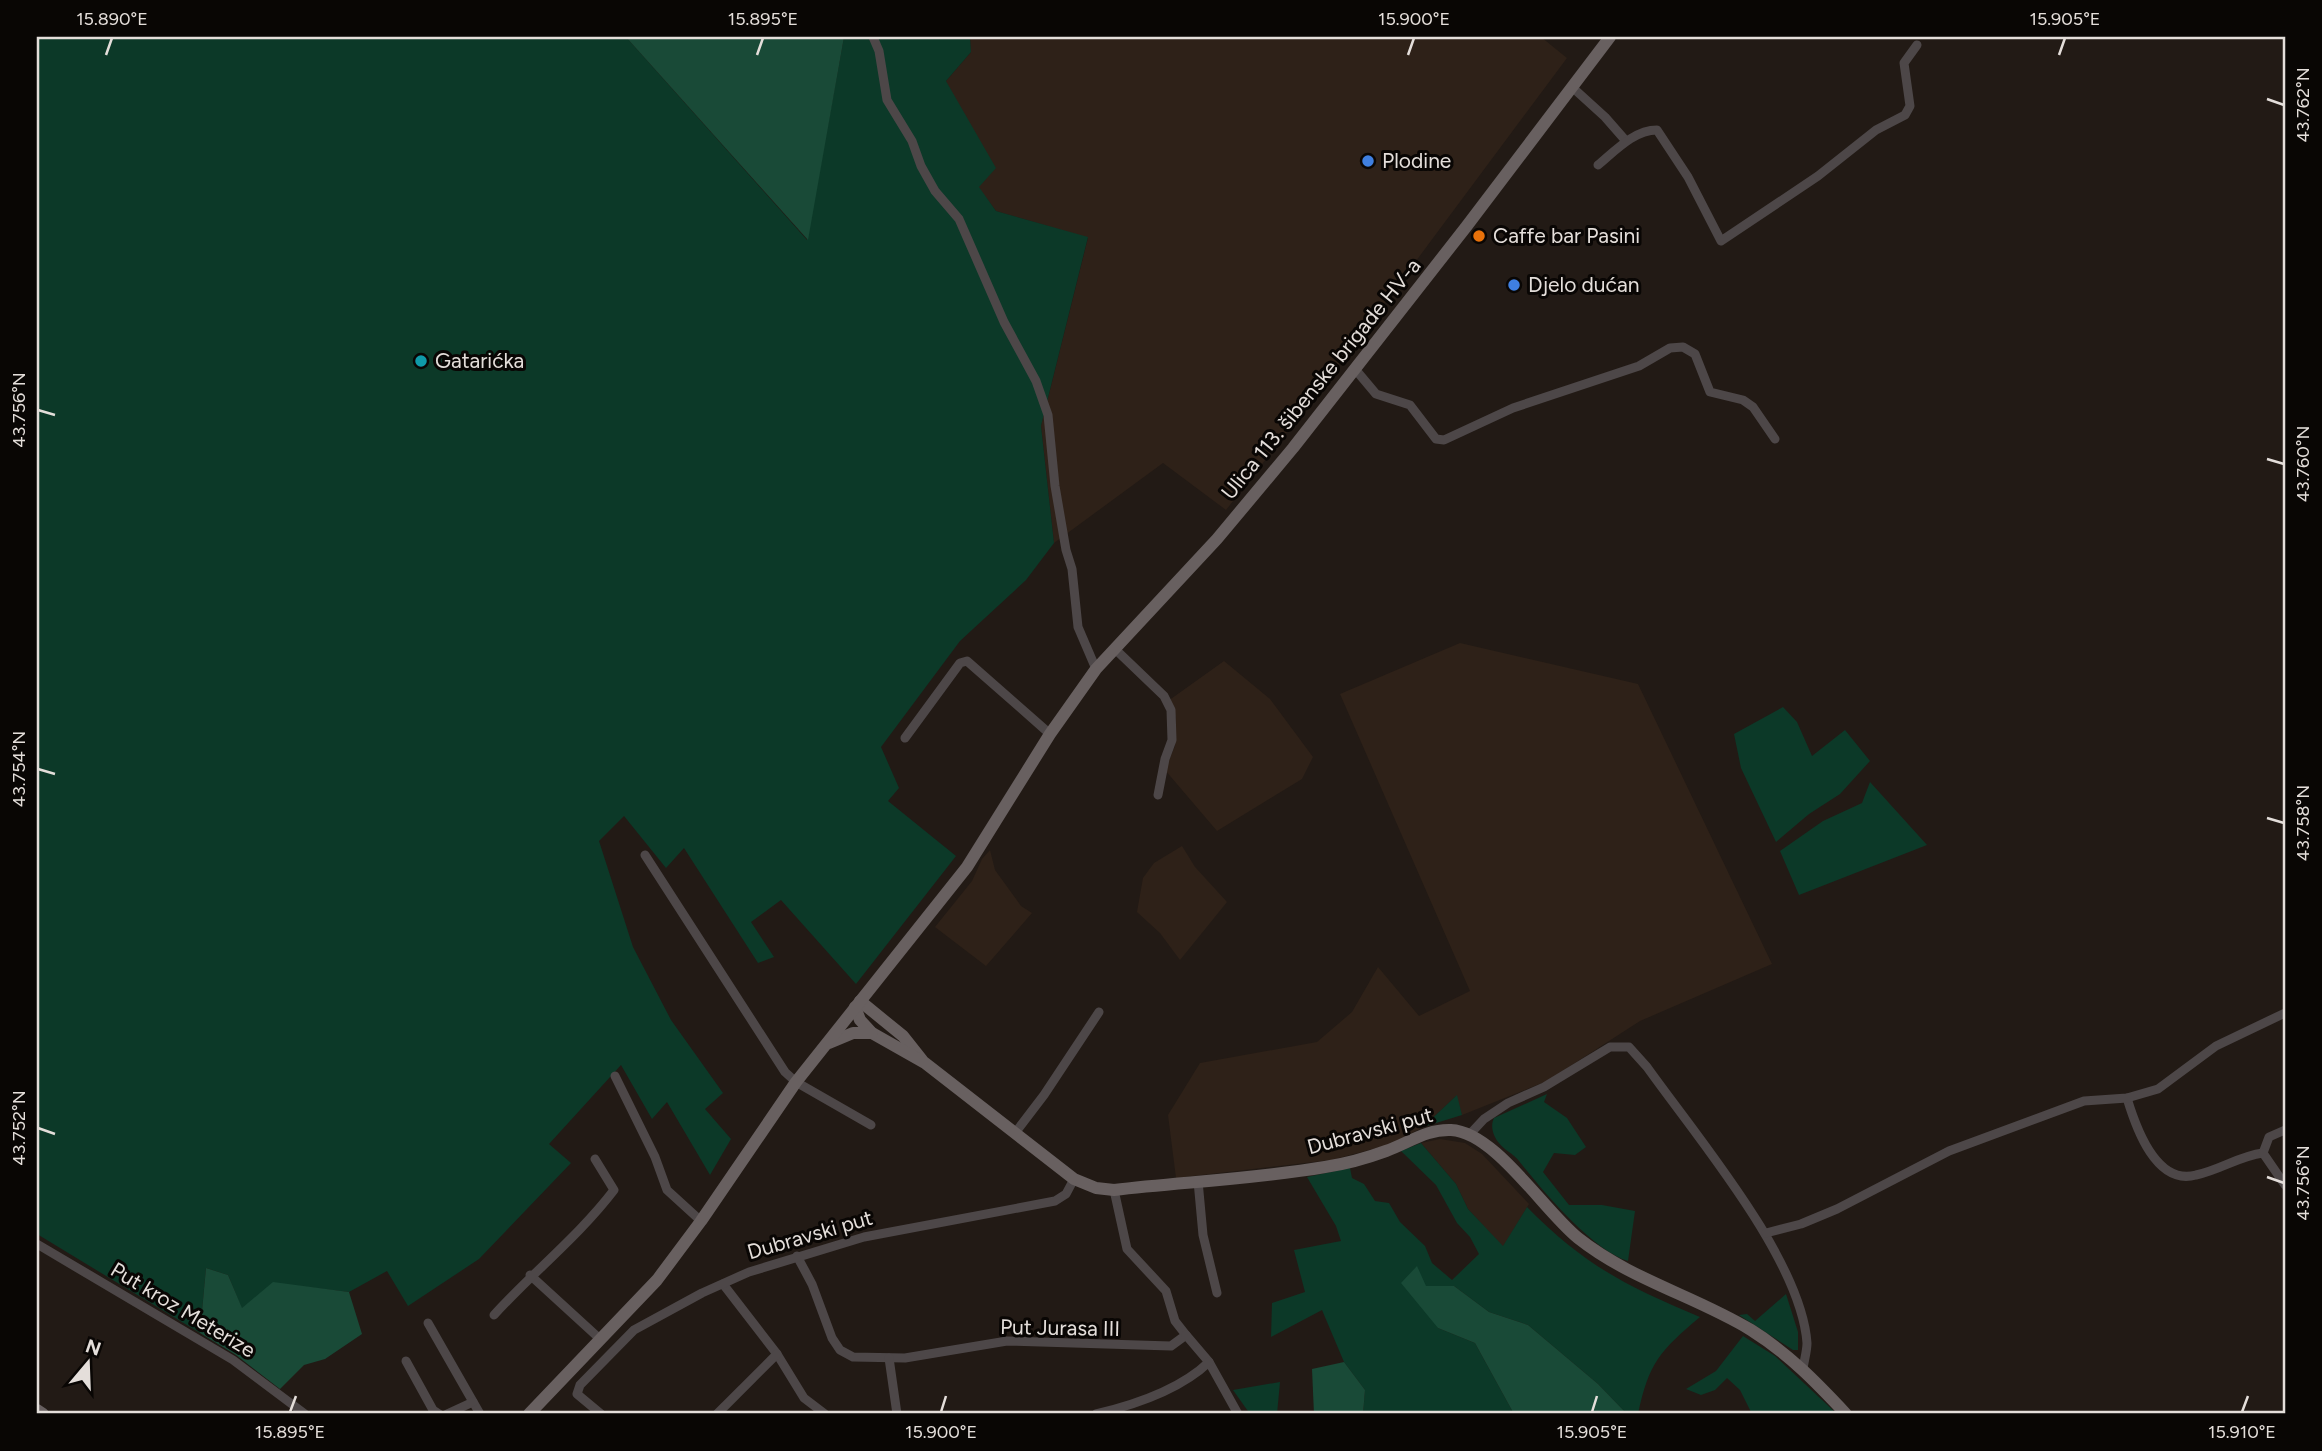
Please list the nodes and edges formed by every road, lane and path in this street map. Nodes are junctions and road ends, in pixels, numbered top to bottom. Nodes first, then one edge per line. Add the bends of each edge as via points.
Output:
1 (873, 37) edge
2 (1610, 37) edge
3 (1917, 45) dead end
4 (1572, 87) junction
5 (1626, 141) junction
6 (1598, 165) dead end
7 (1355, 369) junction
8 (1775, 439) dead end
9 (1115, 649) junction
10 (1096, 669) junction
11 (1050, 734) junction
12 (905, 738) dead end
13 (1158, 795) dead end
14 (645, 855) dead end
15 (858, 1004) junction
16 (1099, 1012) dead end
17 (2285, 1013) edge
18 (872, 1033) junction
19 (823, 1048) junction
20 (925, 1063) junction
21 (615, 1076) dead end
22 (796, 1082) junction
23 (2127, 1098) junction
24 (871, 1125) dead end
25 (2285, 1130) edge
26 (1015, 1133) junction
27 (1470, 1134) junction
28 (2263, 1153) junction
29 (596, 1159) dead end
30 (1074, 1179) junction
31 (1198, 1181) junction
32 (2285, 1185) edge
33 (1114, 1190) junction
34 (701, 1221) junction
35 (1766, 1233) junction
36 (37, 1244) edge
37 (797, 1256) junction
38 (530, 1275) junction
39 (723, 1284) junction
40 (1217, 1293) dead end
41 (494, 1315) dead end
42 (428, 1323) dead end
43 (1186, 1335) junction
44 (600, 1339) junction
45 (776, 1354) junction
46 (889, 1358) junction
47 (406, 1361) dead end
48 (1209, 1362) junction
49 (1803, 1369) junction
50 (473, 1402) junction
51 (37, 1410) edge
52 (43, 1414) edge
53 (305, 1414) edge
54 (439, 1414) edge
55 (447, 1414) edge
56 (480, 1414) edge
57 (529, 1414) edge
58 (601, 1414) edge
59 (718, 1414) edge
60 (825, 1414) edge
61 (897, 1414) edge
62 (1096, 1414) edge
63 (1238, 1414) edge
64 (1846, 1414) edge

1 - 10 street via 887,100 935,191 959,219 1048,415 1078,627
2 - 4 main road, Ulica 113. šibenske brigade HV-a
3 - 5 street via 1904,63 1910,106 1905,115 1876,130 1818,177 1721,241 1657,130
4 - 5 street
4 - 7 main road, Ulica 113. šibenske brigade HV-a
5 - 6 street
7 - 8 street via 1376,394 1410,405 1430,434 1444,440 1513,408 1639,366 1670,348 1684,347 1695,354 1710,392 1744,400
7 - 9 main road, Ulica 113. šibenske brigade HV-a via 1217,539
9 - 10 main road, Ulica 113. šibenske brigade HV-a
9 - 13 street via 1164,696 1171,710 1172,740
10 - 11 main road, Ulica 113. šibenske brigade HV-a
11 - 12 street via 967,661 960,663
11 - 15 main road, Ulica 113. šibenske brigade HV-a via 967,867
14 - 22 street via 773,1057
15 - 18 main road, Dubravski put via 860,1020
15 - 19 main road, Ulica 113. šibenske brigade HV-a
15 - 20 main road, Dubravski put via 903,1036
16 - 26 street
17 - 23 street via 2216,1046 2158,1088
18 - 19 main road via 842,1036
18 - 20 main road, Dubravski put
19 - 22 main road, Ulica 113. šibenske brigade HV-a
20 - 26 main road, Dubravski put
21 - 34 street via 667,1190
22 - 24 street
22 - 34 main road, Ulica 113. šibenske brigade HV-a
23 - 28 street via 2136,1126 2171,1173 2194,1176
23 - 35 street via 2084,1101 1949,1151 1837,1209
25 - 28 street via 2269,1137
26 - 30 main road, Dubravski put
27 - 31 main road, Dubravski put via 1432,1131 1387,1151 1325,1167
27 - 35 street via 1508,1103 1610,1047 1629,1047
27 - 49 main road via 1490,1148 1595,1252 1749,1329
28 - 32 street
29 - 38 street via 614,1190 576,1236
30 - 33 main road, Dubravski put
30 - 37 street, Dubravski put via 1066,1194 1055,1201 864,1237
31 - 33 main road, Dubravski put
31 - 40 street via 1203,1235
33 - 43 street via 1127,1249 1166,1292 1175,1321
34 - 44 main road, Ulica 113. šibenske brigade HV-a via 657,1280
35 - 49 street via 1795,1298 1807,1343
36 - 53 street, Put kroz Meterize via 233,1360
37 - 39 street, Dubravski put
37 - 46 street, Put Jurasa III via 841,1350 853,1357
38 - 41 street
38 - 44 street
39 - 45 street
39 - 58 street, Dubravski put via 634,1330 580,1385 577,1394
42 - 50 street
43 - 46 street, Put Jurasa III via 1171,1346 1155,1348 1007,1341
43 - 48 street
44 - 57 main road, Ulica 113. šibenske brigade HV-a
45 - 59 street
45 - 60 street via 804,1398
46 - 61 street
47 - 54 street
48 - 62 street via 1197,1374 1136,1402
48 - 63 street
49 - 64 main road
50 - 55 street
50 - 56 street
51 - 52 main road

